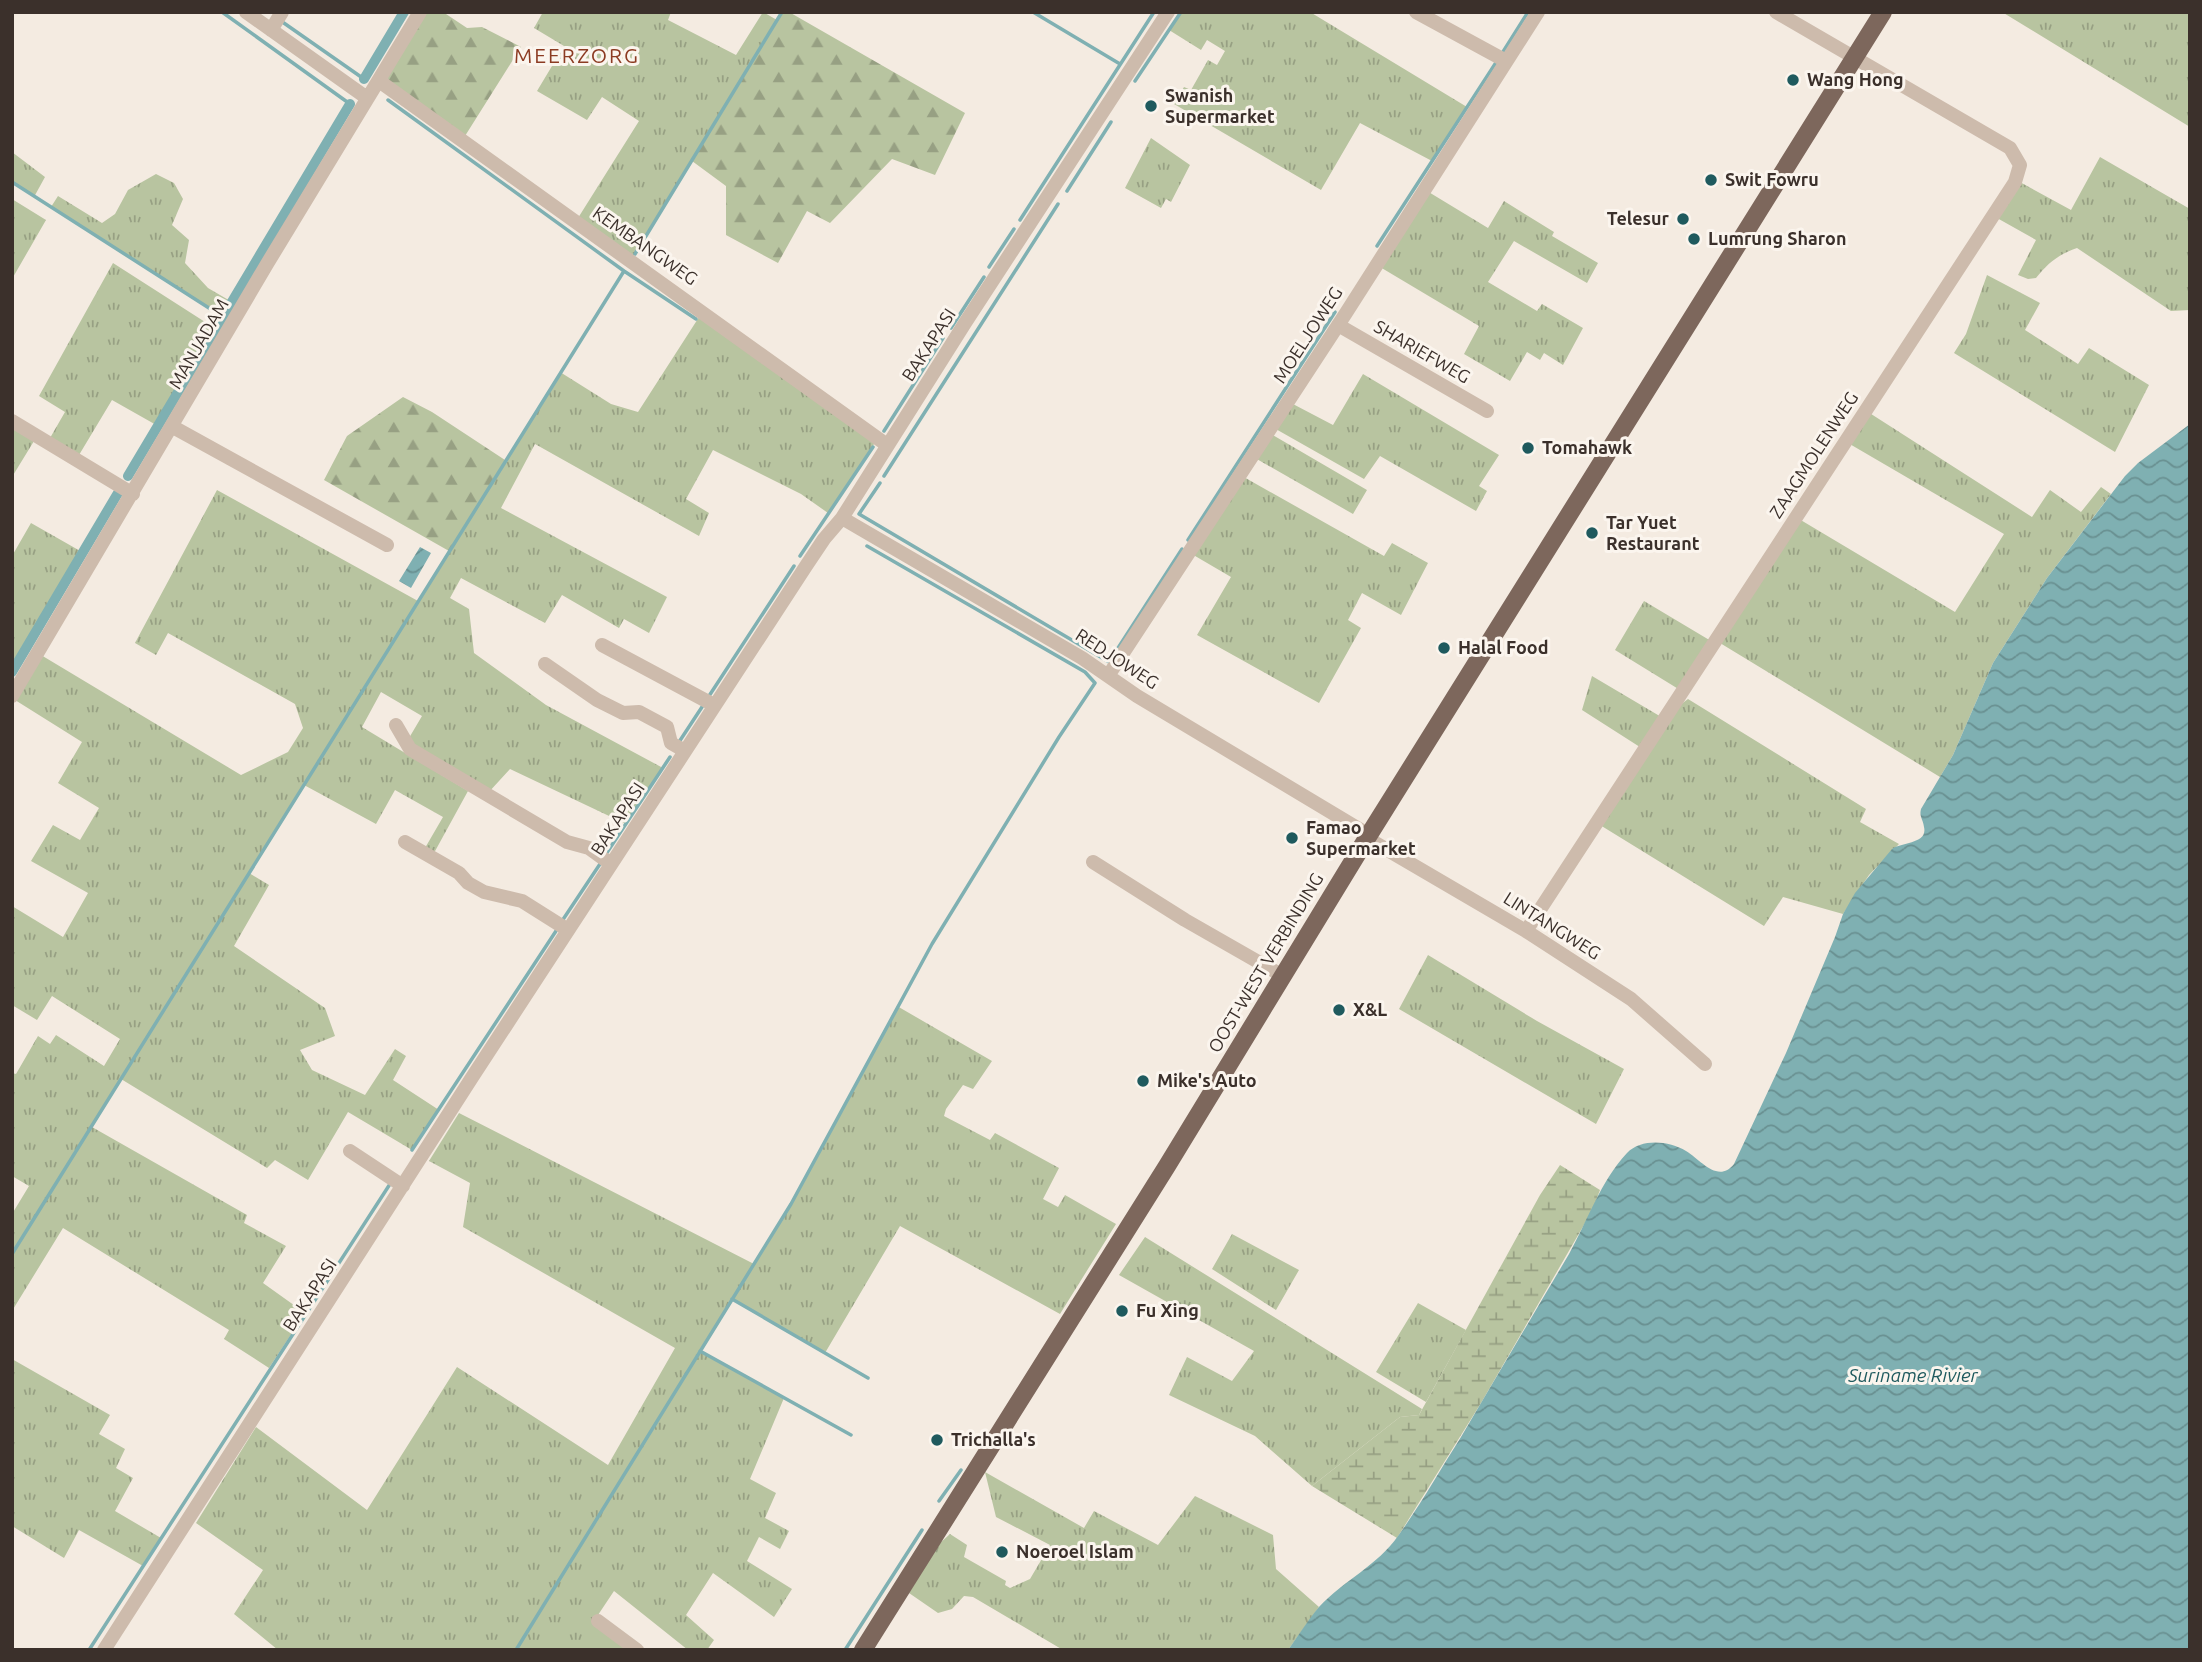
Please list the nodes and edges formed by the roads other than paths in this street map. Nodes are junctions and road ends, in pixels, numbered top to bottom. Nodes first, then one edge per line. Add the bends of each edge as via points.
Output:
1 (246, 12) edge
2 (282, 12) edge
3 (420, 12) edge
4 (1168, 12) edge
5 (1416, 12) edge
6 (1538, 12) edge
7 (1776, 12) edge
8 (1882, 12) edge
9 (271, 30) junction
10 (1500, 58) junction
11 (1854, 58) junction
12 (379, 81) junction
13 (367, 98) junction
14 (1338, 325) junction
15 (1487, 411) dead end
16 (12, 421) edge
17 (173, 426) junction
18 (887, 445) junction
19 (133, 494) junction
20 (842, 518) junction
21 (387, 545) dead end
22 (602, 645) dead end
23 (545, 664) dead end
24 (1108, 676) junction
25 (12, 696) edge
26 (715, 705) junction
27 (396, 726) dead end
28 (685, 751) junction
29 (1368, 837) junction
30 (405, 842) dead end
31 (1093, 862) dead end
32 (611, 864) junction
33 (568, 930) junction
34 (1526, 931) junction
35 (1283, 976) junction
36 (1705, 1064) dead end
37 (350, 1152) dead end
38 (403, 1185) junction
39 (598, 1621) dead end
40 (104, 1650) edge
41 (637, 1650) edge
42 (863, 1650) edge

1 - 9 street
2 - 9 street
3 - 12 street, MANJADAM
4 - 18 street, BAKAPASI
5 - 10 street
6 - 10 street, MOELJOWEG
7 - 11 street, ZAAGMOLENWEG
8 - 11 main road, OOST-WEST VERBINDING
9 - 13 street
10 - 14 street, MOELJOWEG
11 - 29 main road, OOST-WEST VERBINDING
11 - 34 street, ZAAGMOLENWEG via 2010,148 2020,165 2015,182
12 - 13 street, MANJADAM
12 - 18 street, KEMBANGWEG
13 - 17 street, MANJADAM
14 - 15 street, SHARIEFWEG
14 - 24 street, MOELJOWEG
16 - 19 street
17 - 19 street, MANJADAM
17 - 21 street
18 - 20 street, BAKAPASI
19 - 25 street, MANJADAM
20 - 24 street, REDJOWEG
20 - 26 street, BAKAPASI
22 - 26 street
23 - 28 street via 597,700 623,713 639,712 667,727 671,743
24 - 29 street, REDJOWEG
26 - 28 street, BAKAPASI
27 - 32 street via 410,749
28 - 32 street, BAKAPASI
29 - 34 street, LINTANGWEG
29 - 35 main road, OOST-WEST VERBINDING
30 - 33 street via 484,892 522,901
31 - 35 street
32 - 33 street, BAKAPASI
33 - 38 street, BAKAPASI
34 - 36 street, LINTANGWEG via 1631,999
35 - 42 main road, OOST-WEST VERBINDING
37 - 38 street
38 - 40 street, BAKAPASI
39 - 41 street

